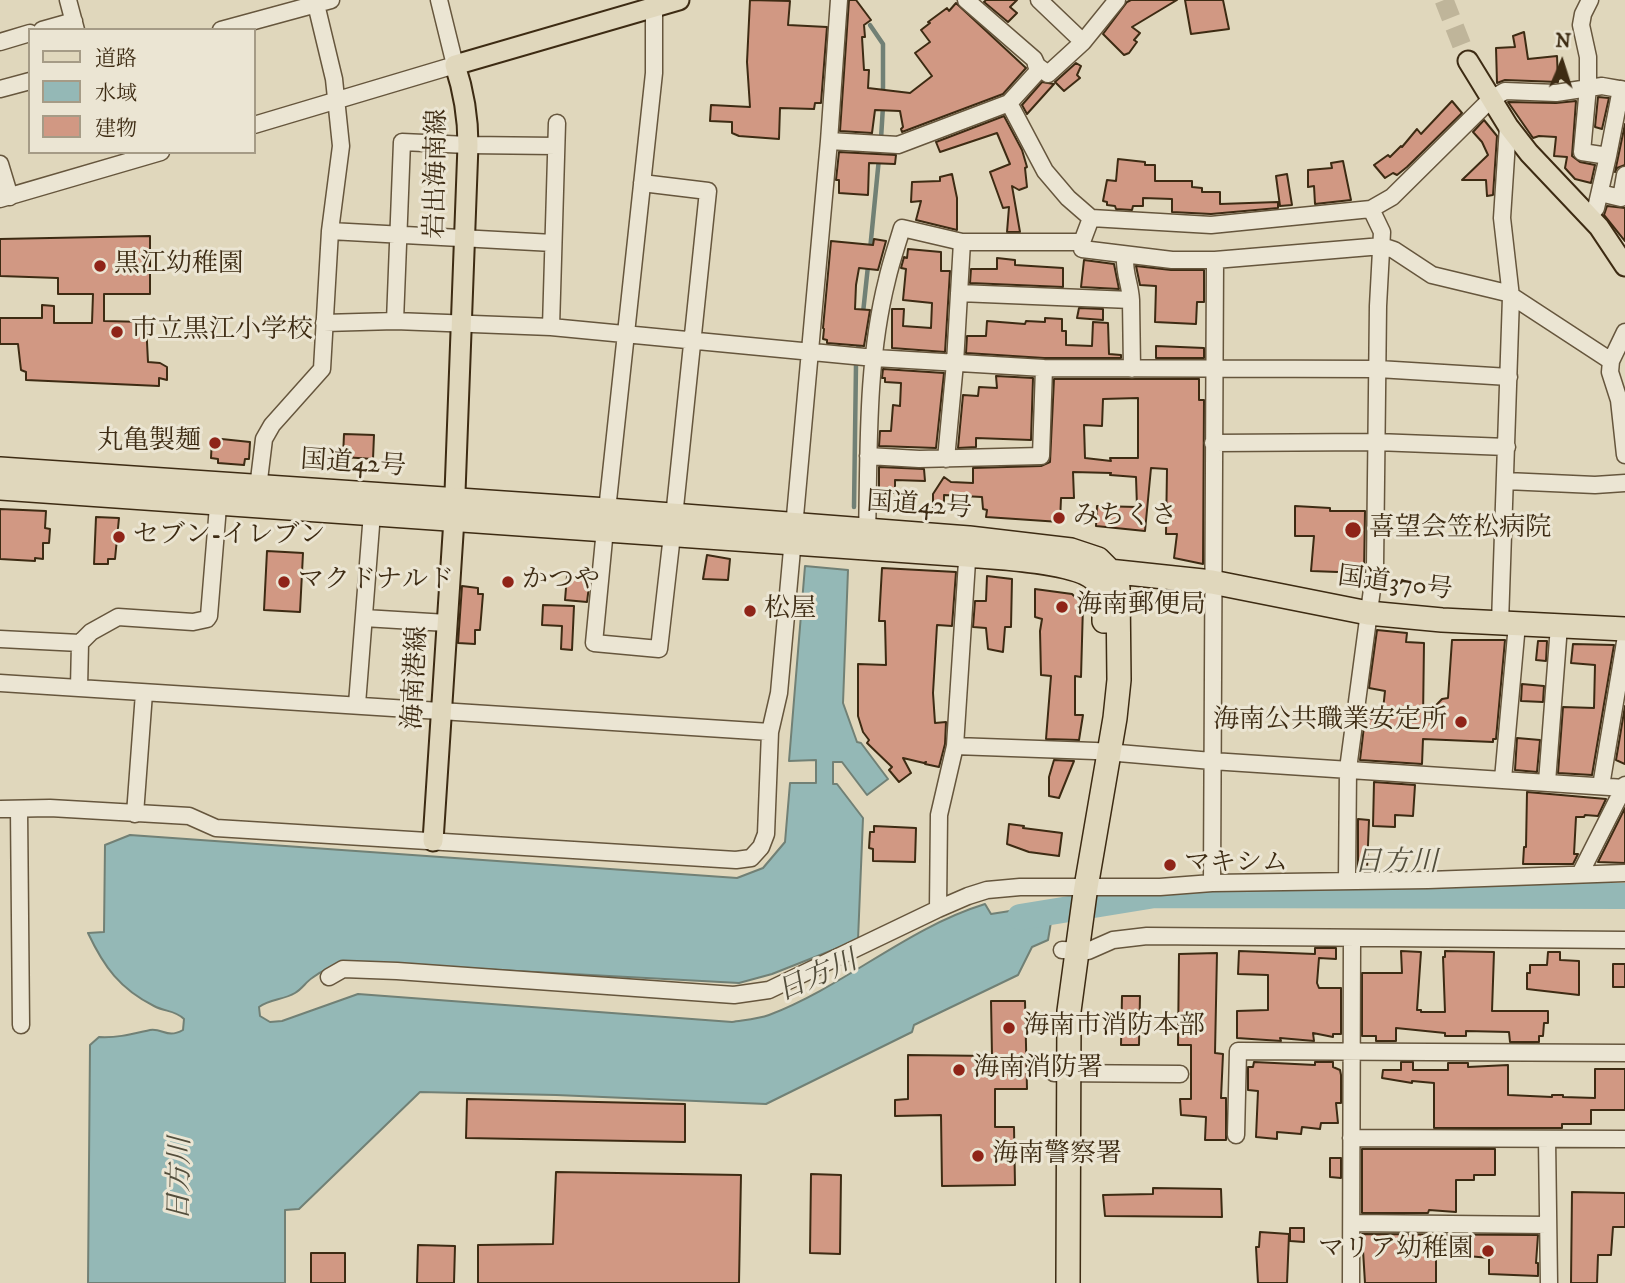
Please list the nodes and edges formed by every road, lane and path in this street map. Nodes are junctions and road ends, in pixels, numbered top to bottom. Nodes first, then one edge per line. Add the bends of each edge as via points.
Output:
1 (68, 0) edge
2 (439, 0) edge
3 (679, 0) edge
4 (839, 0) edge
5 (1039, 0) edge
6 (1117, 0) edge
7 (1590, 0) edge
8 (321, 1) edge
9 (973, 2) edge
10 (654, 8) junction
11 (75, 25) edge
12 (55, 28) edge
13 (228, 28) edge
14 (28, 34) edge
15 (0, 42) edge
16 (1083, 42) junction
17 (1468, 61) tunnel mouth
18 (455, 65) junction
19 (1036, 65) junction
20 (28, 82) edge
21 (1588, 87) junction
22 (0, 89) edge
23 (1623, 89) edge
24 (1491, 99) junction
25 (337, 100) junction
26 (1009, 103) junction
27 (557, 123) dead end
28 (256, 124) edge
29 (1508, 126) junction
30 (829, 141) junction
31 (468, 145) junction
32 (556, 146) junction
33 (146, 154) edge
34 (1608, 156) junction
35 (110, 159) edge
36 (0, 164) edge
37 (1625, 175) edge
38 (642, 183) junction
39 (1600, 193) junction
40 (5, 198) edge
41 (1371, 209) junction
42 (1589, 216) junction
43 (1091, 218) junction
44 (330, 231) junction
45 (399, 235) junction
46 (463, 239) junction
47 (962, 242) junction
48 (1082, 242) junction
49 (553, 243) junction
50 (1382, 246) junction
51 (1125, 256) junction
52 (1215, 260) junction
53 (1625, 266) edge
54 (959, 293) junction
55 (1511, 297) junction
56 (1131, 300) junction
57 (395, 321) junction
58 (324, 323) junction
59 (461, 324) junction
60 (551, 327) junction
61 (625, 332) junction
62 (1625, 332) edge
63 (692, 339) junction
64 (810, 351) junction
65 (875, 358) junction
66 (1611, 361) junction
67 (955, 363) junction
68 (1044, 368) junction
69 (1132, 369) junction
70 (1214, 369) junction
71 (1378, 369) junction
72 (1509, 377) junction
73 (1376, 442) junction
74 (1213, 443) junction
75 (1507, 447) junction
76 (1625, 455) edge
77 (868, 456) junction
78 (946, 459) junction
79 (0, 470) edge
80 (1506, 481) junction
81 (1625, 483) edge
82 (0, 488) edge
83 (219, 494) junction
84 (257, 496) junction
85 (454, 509) junction
86 (372, 513) junction
87 (606, 520) junction
88 (673, 526) junction
89 (793, 535) junction
90 (867, 539) junction
91 (968, 547) junction
92 (1070, 558) junction
93 (1111, 571) junction
94 (1161, 576) junction
95 (1212, 582) junction
96 (1368, 612) junction
97 (1119, 614) junction
98 (364, 618) junction
99 (447, 623) junction
100 (1508, 623) junction
101 (1559, 626) junction
102 (1625, 629) edge
103 (0, 639) edge
104 (1625, 642) edge
105 (80, 643) junction
106 (0, 683) edge
107 (79, 688) junction
108 (144, 693) junction
109 (357, 704) junction
110 (442, 711) junction
111 (770, 732) junction
112 (955, 746) junction
113 (1102, 752) junction
114 (1212, 761) junction
115 (1348, 769) junction
116 (1503, 779) junction
117 (1548, 782) junction
118 (1601, 786) junction
119 (1624, 787) edge
120 (0, 809) edge
121 (19, 809) junction
122 (135, 814) junction
123 (433, 841) junction
124 (1625, 873) edge
125 (1580, 874) junction
126 (1347, 880) junction
127 (1212, 883) junction
128 (1079, 890) junction
129 (938, 909) junction
130 (1352, 938) junction
131 (1625, 940) edge
132 (1069, 947) junction
133 (329, 976) dead end
134 (21, 1025) dead end
135 (1352, 1052) junction
136 (1625, 1053) edge
137 (1061, 1073) junction
138 (1180, 1074) dead end
139 (1236, 1135) dead end
140 (1351, 1138) junction
141 (1547, 1139) junction
142 (1625, 1139) edge
143 (1352, 1223) junction
144 (1548, 1225) junction
145 (1053, 1283) edge
146 (1068, 1283) edge
147 (1351, 1283) edge
148 (1549, 1283) edge

1 - 11 street
2 - 18 street
3 - 10 main road
4 - 30 street
5 - 16 street
6 - 16 street
7 - 21 street via 1581,25
8 - 13 street
8 - 25 street
9 - 19 street
10 - 18 main road
10 - 38 street via 654,73
11 - 12 street
14 - 15 street
16 - 19 street via 1048,74
17 - 24 main road
18 - 25 street
18 - 31 main road, 岩出海南線 via 464,90
19 - 26 street via 1038,70
20 - 22 street
21 - 23 street
21 - 24 street via 1556,93 1505,91
21 - 34 street via 1582,152
23 - 34 street
24 - 29 main road
24 - 41 street via 1392,197
25 - 28 street
25 - 44 street via 341,146
26 - 30 street via 898,145
26 - 43 street via 1045,171
27 - 32 street
29 - 42 main road
29 - 55 street via 1502,218
30 - 64 street
31 - 32 street
31 - 45 street via 402,142
31 - 46 main road, 岩出海南線
32 - 49 street
33 - 35 street
34 - 39 street
35 - 40 street
36 - 40 street
37 - 39 street via 1620,198
38 - 61 street
38 - 63 street via 708,191
39 - 42 street via 1597,208
41 - 43 street via 1211,225
41 - 50 street via 1382,232
42 - 53 main road
43 - 48 street
44 - 45 street
44 - 58 street
45 - 46 street
45 - 57 street
46 - 49 street
46 - 59 main road, 岩出海南線
47 - 48 street
47 - 54 street
47 - 65 street via 902,228 886,282
48 - 51 street via 1082,249
49 - 60 street
50 - 52 street
50 - 55 street via 1432,275
50 - 71 street
51 - 52 street
51 - 56 street
52 - 70 street
54 - 56 street
54 - 67 street
55 - 66 street
55 - 72 street
56 - 69 street
57 - 58 street
57 - 59 street
58 - 84 street via 322,369 264,439
59 - 60 street
59 - 85 main road, 岩出海南線
60 - 61 street
61 - 63 street
61 - 87 street
62 - 66 street
63 - 64 street
63 - 88 street
64 - 65 street
64 - 89 street
65 - 67 street
65 - 77 street
66 - 76 street
67 - 68 street
67 - 78 street
68 - 69 street
68 - 78 street via 1041,456
69 - 70 street
70 - 71 street
70 - 74 street
71 - 72 street
71 - 73 street
72 - 75 street
73 - 74 street
73 - 75 street
73 - 96 street via 1375,567
74 - 95 street
75 - 80 street
77 - 78 street
77 - 90 street
79 - 83 highway, 国道42号
80 - 81 street
80 - 100 street
82 - 83 highway, 国道42号
83 - 84 highway, 国道42号
83 - 105 street via 207,619 118,617
84 - 85 highway, 国道42号
84 - 86 highway, 国道42号
85 - 86 highway, 国道42号
85 - 87 highway, 国道42号
85 - 99 main road, 海南港線
86 - 98 street
87 - 88 highway, 国道42号
87 - 88 street via 594,643 659,649
88 - 89 highway, 国道42号
89 - 90 highway, 国道42号
89 - 111 street via 779,693
90 - 91 highway, 国道42号
91 - 92 highway, 国道42号
91 - 112 street
92 - 93 highway, 国道370号
92 - 94 highway, 国道370号 via 1100,554
92 - 113 highway, 国道42号 via 1092,577 1104,597
93 - 94 highway, 国道370号
93 - 97 highway, 国道42号 via 1118,588
94 - 95 highway, 国道370号
94 - 97 highway, 国道370号 via 1138,577 1126,583
95 - 96 highway, 国道370号
95 - 114 street
96 - 100 highway, 国道370号
96 - 115 street
97 - 113 highway, 国道42号 via 1118,699
98 - 99 street
98 - 109 street
99 - 110 main road, 海南港線
100 - 101 highway, 国道370号
100 - 116 street
101 - 102 highway, 国道370号
101 - 117 street
103 - 105 street
104 - 118 street
105 - 107 street
106 - 107 street
107 - 108 street
108 - 109 street
108 - 122 street
109 - 110 street
110 - 111 street
110 - 123 main road, 海南港線
111 - 123 street via 766,834 751,858
112 - 113 street
112 - 129 street via 939,815
113 - 114 street
113 - 128 highway, 国道42号
114 - 115 street
114 - 127 street
115 - 116 street
115 - 126 street
116 - 117 street
117 - 118 street
118 - 119 street
119 - 125 street
120 - 121 street
121 - 122 street
121 - 134 street
122 - 123 street via 189,816 216,828
124 - 125 street
125 - 126 street
126 - 127 street
127 - 128 street
128 - 129 street via 987,890
128 - 132 highway, 国道42号
129 - 133 street via 769,990 734,995 397,971 343,969
130 - 131 street
130 - 132 street via 1147,936 1114,940 1088,951
130 - 135 street
132 - 137 highway, 国道42号 via 1055,995
135 - 136 street
135 - 139 street via 1238,1051
135 - 140 street
137 - 138 street
137 - 145 highway, 国道42号
137 - 146 highway, 国道42号
140 - 141 street
140 - 143 street
141 - 142 street
141 - 144 street
143 - 144 street
143 - 147 street
144 - 148 street

